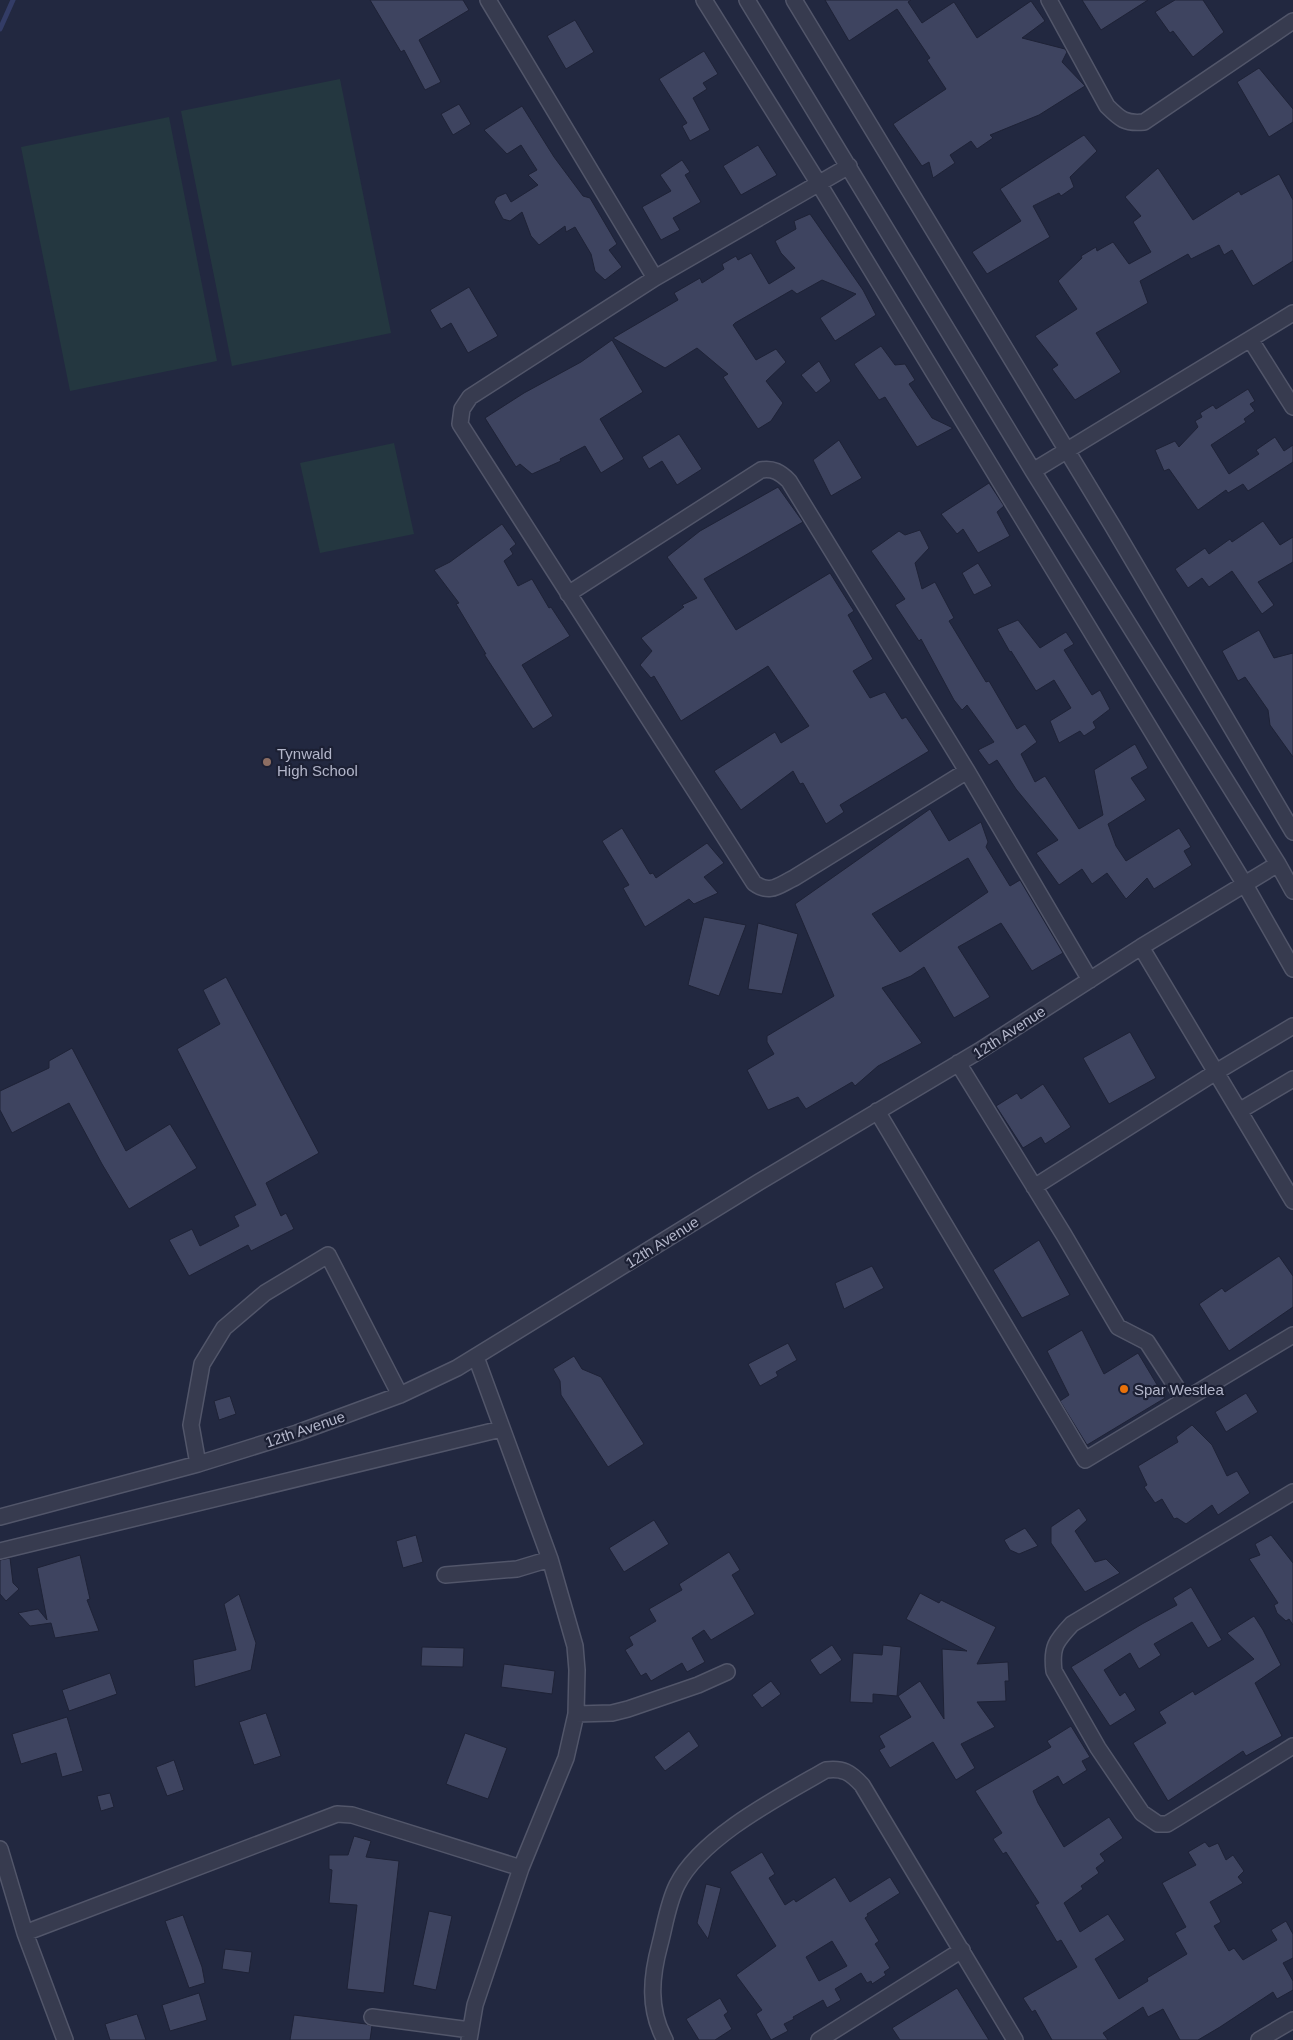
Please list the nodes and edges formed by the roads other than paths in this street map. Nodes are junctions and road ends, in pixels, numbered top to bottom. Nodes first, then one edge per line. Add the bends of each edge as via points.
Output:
1 (488, 0) edge
2 (704, 0) edge
3 (747, 0) edge
4 (794, 0) edge
5 (1049, 0) edge
6 (1293, 21) edge
7 (849, 166) junction
8 (819, 184) junction
9 (655, 278) junction
10 (1293, 313) edge
11 (1250, 339) junction
12 (1293, 407) edge
13 (1066, 450) junction
14 (1033, 471) junction
15 (568, 594) junction
16 (968, 771) junction
17 (1293, 832) edge
18 (1278, 864) junction
19 (1244, 883) junction
20 (1293, 891) edge
21 (1142, 947) junction
22 (1293, 969) edge
23 (1090, 980) junction
24 (1293, 1026) edge
25 (958, 1063) junction
26 (1216, 1072) junction
27 (1293, 1079) edge
28 (877, 1111) junction
29 (1239, 1112) junction
30 (1034, 1187) junction
31 (1293, 1202) edge
32 (1293, 1335) edge
33 (476, 1357) junction
34 (400, 1395) junction
35 (1184, 1399) junction
36 (501, 1429) junction
37 (198, 1464) junction
38 (1293, 1492) edge
39 (0, 1517) edge
40 (0, 1551) edge
41 (550, 1559) junction
42 (445, 1575) dead end
43 (727, 1672) dead end
44 (576, 1714) junction
45 (1293, 1746) edge
46 (0, 1849) edge
47 (521, 1868) junction
48 (25, 1933) junction
49 (962, 1950) junction
50 (372, 2017) dead end
51 (1293, 2020) edge
52 (469, 2035) edge
53 (65, 2040) edge
54 (665, 2040) edge
55 (819, 2040) edge
56 (1015, 2040) edge
57 (1260, 2040) edge

1 - 9 street
2 - 8 street
3 - 7 street
4 - 13 street
5 - 6 street via 1107,106 1130,123 1144,122
7 - 8 street
7 - 14 street
8 - 9 street
8 - 19 street
9 - 15 street via 470,397 462,409 460,424
10 - 11 street
11 - 12 street
11 - 13 street
13 - 14 street
13 - 17 street
14 - 18 street
15 - 16 street via 760,888 769,890 794,878
15 - 16 street via 761,470 776,471 789,481
16 - 23 street
18 - 19 street, 12th Avenue
18 - 20 street
19 - 21 street, 12th Avenue
19 - 22 street
21 - 23 street, 12th Avenue
21 - 26 street
23 - 25 street, 12th Avenue
24 - 26 street
25 - 28 street, 12th Avenue
25 - 30 street
26 - 29 street
26 - 30 street
27 - 29 street
28 - 33 street, 12th Avenue
28 - 35 street via 1086,1460
29 - 31 street
30 - 35 street via 1118,1327 1147,1342
32 - 35 street
33 - 34 street, 12th Avenue
33 - 36 street
34 - 37 street, 12th Avenue
34 - 37 street via 328,1254 265,1293 224,1328 202,1364 191,1425
36 - 40 street
36 - 41 street
37 - 39 street, 12th Avenue
38 - 45 street via 1072,1624 1053,1648 1052,1660 1054,1671 1098,1748 1142,1813 1158,1824 1167,1824
41 - 42 street via 517,1569
41 - 44 street via 575,1646
43 - 44 street via 628,1709
44 - 47 street via 566,1758
46 - 48 street
47 - 48 street via 352,1815 337,1814
47 - 52 street via 475,2005
48 - 53 street
49 - 54 street via 862,1785 852,1775 838,1769 826,1770 760,1808 690,1863 676,1887 654,1968 652,1995
49 - 55 street
49 - 56 street
50 - 52 street
51 - 57 street

